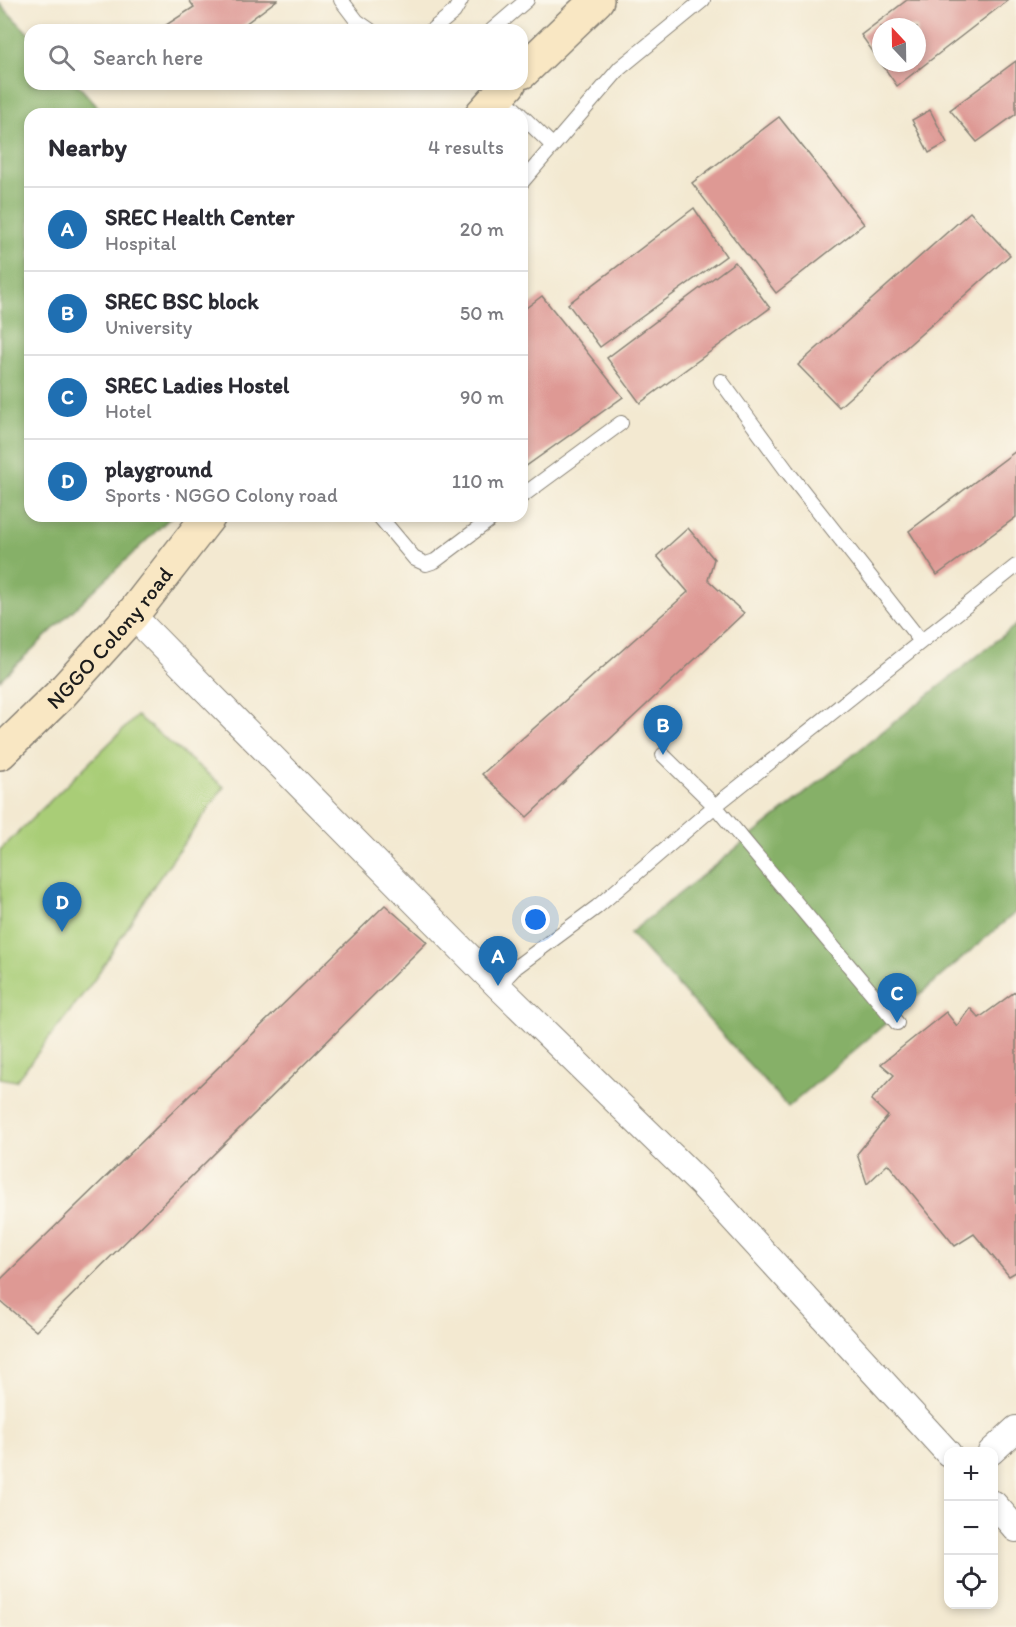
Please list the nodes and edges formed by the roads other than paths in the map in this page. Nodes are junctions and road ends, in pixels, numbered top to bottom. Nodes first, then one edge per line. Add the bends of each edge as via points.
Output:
1 (341, 0) edge
2 (461, 0) edge
3 (527, 0) edge
4 (597, 0) edge
5 (703, 0) edge
6 (361, 24) edge
7 (442, 24) edge
8 (499, 24) edge
9 (528, 66) edge
10 (528, 123) edge
11 (552, 145) junction
12 (528, 175) edge
13 (721, 381) dead end
14 (621, 423) dead end
15 (528, 492) edge
16 (204, 522) edge
17 (384, 522) edge
18 (487, 522) edge
19 (1016, 566) edge
20 (132, 615) junction
21 (920, 640) junction
22 (0, 753) edge
23 (663, 755) dead end
24 (715, 806) junction
25 (498, 986) junction
26 (897, 1023) dead end
27 (1016, 1429) edge
28 (996, 1447) edge
29 (944, 1449) edge
30 (998, 1509) edge
31 (1016, 1529) edge

1 - 6 lane
2 - 7 lane
3 - 8 lane
4 - 9 street
5 - 11 lane via 620,68
10 - 11 lane
11 - 12 lane
13 - 21 lane
14 - 15 lane
16 - 20 street, NGGO Colony road
17 - 18 lane via 415,559 426,564
19 - 21 lane
20 - 22 street, NGGO Colony road via 59,696
20 - 25 street
21 - 24 lane
23 - 24 lane
24 - 25 lane via 597,907 516,967
24 - 26 lane
25 - 29 street via 703,1186
27 - 28 street
30 - 31 street

